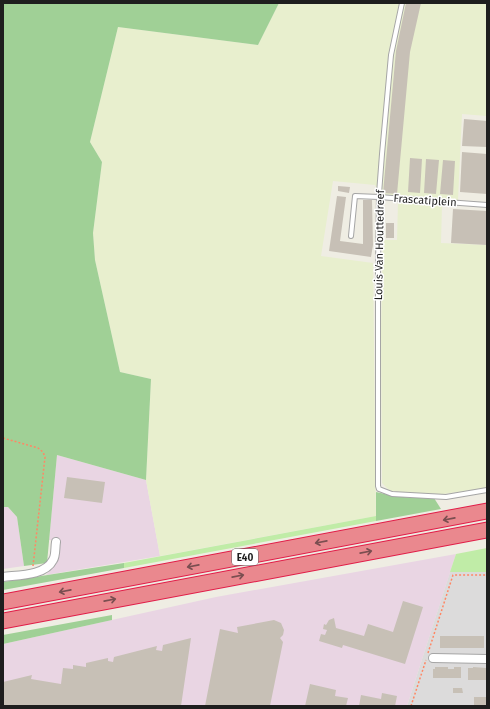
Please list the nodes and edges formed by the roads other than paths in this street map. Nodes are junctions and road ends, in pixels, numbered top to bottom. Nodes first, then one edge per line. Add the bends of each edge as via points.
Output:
1 (402, 3) edge
2 (379, 197) junction
3 (487, 205) edge
4 (351, 236) dead end
5 (487, 490) edge
6 (487, 511) edge
7 (487, 530) edge
8 (56, 542) dead end
9 (3, 577) edge
10 (3, 602) edge
11 (3, 621) edge
12 (433, 658) dead end
13 (487, 659) edge

1 - 2 lane, Louis Van Houttedreef via 391,56
2 - 3 lane, Frascatiplein
2 - 4 lane, Frascatiplein via 355,196
2 - 5 lane, Louis Van Houttedreef via 378,486 392,494 446,497
6 -> 10 highway, E40
11 -> 7 highway, E40
8 - 9 street via 54,560 46,569
12 - 13 street

